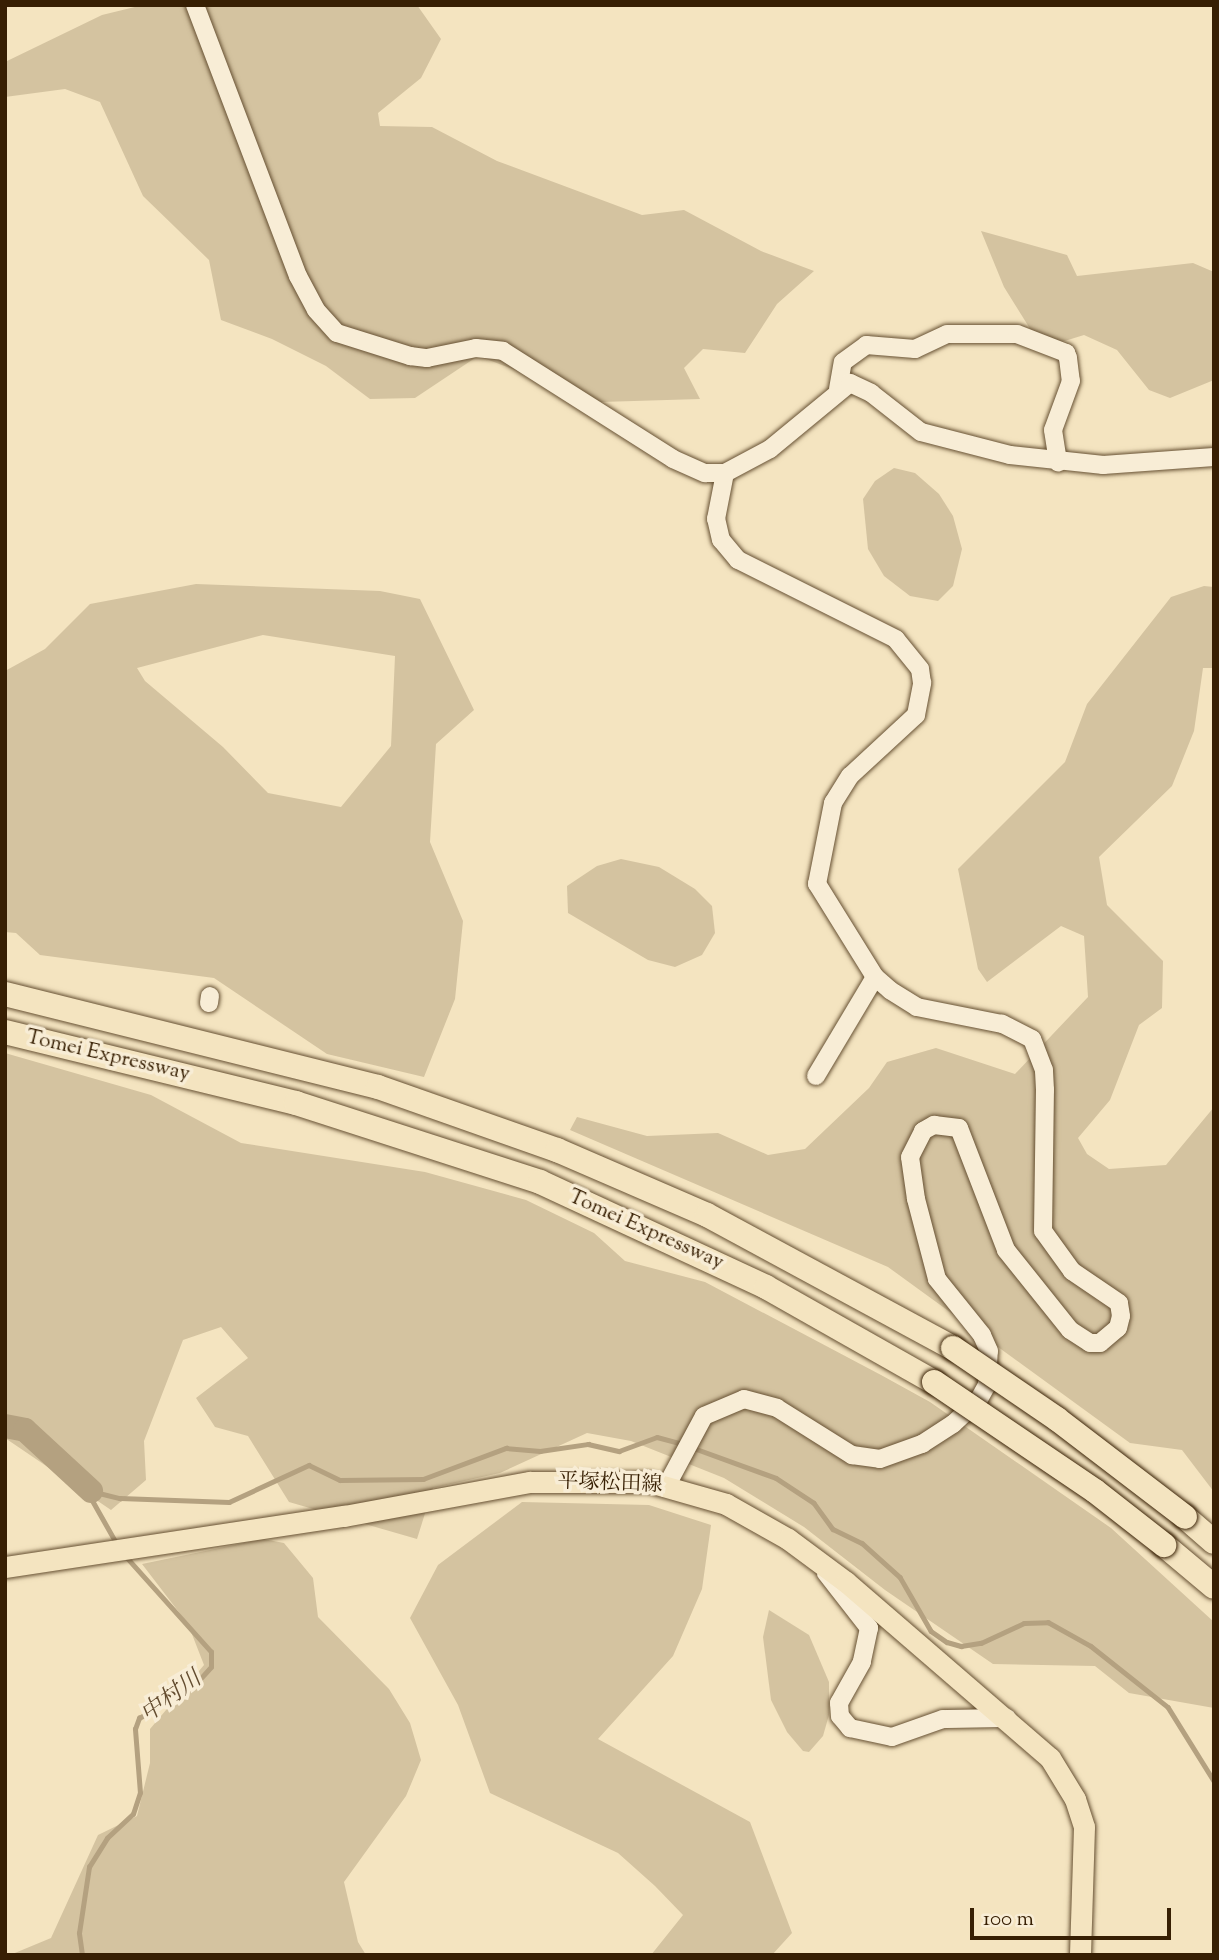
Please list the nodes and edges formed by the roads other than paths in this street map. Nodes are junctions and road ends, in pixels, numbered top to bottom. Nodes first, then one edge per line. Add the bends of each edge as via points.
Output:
1 (195, 5) edge
2 (838, 389) junction
3 (1214, 457) edge
4 (1058, 463) junction
5 (725, 473) junction
6 (875, 977) junction
7 (5, 994) edge
8 (5, 1032) edge
9 (816, 1076) dead end
10 (668, 1480) junction
11 (788, 1539) junction
12 (1214, 1542) edge
13 (5, 1567) edge
14 (1214, 1587) edge
15 (1007, 1718) junction
16 (1080, 1955) edge

1 - 5 street via 298,276 316,310 337,333 427,358 475,348 503,351 673,459 705,473
2 - 4 street via 858,384 910,426 936,438
2 - 4 street via 843,362 866,345 915,349 947,334 1017,334 1066,353 1068,358 1071,381 1053,430
2 - 5 street via 770,449
3 - 4 street via 1103,465
5 - 6 street via 716,519 721,540 737,560 896,639 920,669 916,715 842,785 826,822 818,864 817,884
6 - 9 street
6 - 10 street via 917,1007 1002,1024 1032,1040 1045,1080 1043,1231 1072,1271 1119,1303 1118,1328 1100,1343 1090,1343 1070,1330 1006,1250 959,1128 934,1125 923,1132 910,1157 916,1199 937,1279 982,1335 989,1351 987,1385 978,1401 922,1444 880,1459 852,1455 761,1401 744,1399 704,1416
7 - 12 highway, Tomei Expressway, bridge via 378,1087 557,1150 707,1215 953,1348 1057,1419
8 - 14 highway, Tomei Expressway, bridge via 296,1103 540,1182 754,1280 934,1382 1085,1484
10 - 11 main road, 平塚松田線 via 726,1504
10 - 13 main road, 平塚松田線 via 530,1482
11 - 15 main road, 平塚松田線
11 - 15 street via 821,1566 869,1628 862,1662 839,1703 840,1716 850,1728 892,1737 943,1719
15 - 16 main road, 平塚松田線 via 1051,1758 1075,1799 1086,1847

